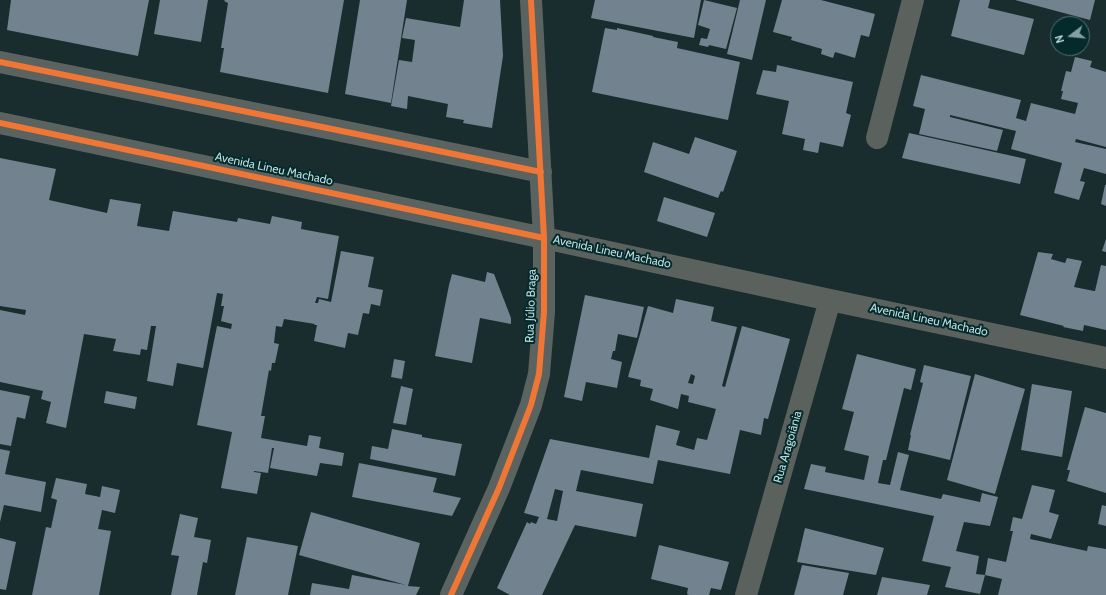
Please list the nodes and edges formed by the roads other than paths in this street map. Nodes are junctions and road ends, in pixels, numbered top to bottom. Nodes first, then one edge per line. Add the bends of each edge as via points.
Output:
1 (531, 0) edge
2 (913, 0) edge
3 (0, 62) edge
4 (0, 123) edge
5 (877, 138) dead end
6 (541, 172) junction
7 (544, 238) junction
8 (830, 300) junction
9 (1106, 358) edge
10 (451, 595) edge
11 (746, 595) edge

1 - 6 street, Rua Júlio Braga
2 - 5 street
3 - 6 street
4 - 7 street, Avenida Lineu Machado
6 - 7 street, Rua Júlio Braga
7 - 8 street, Avenida Lineu Machado
7 - 10 street, Rua Júlio Braga via 544,312 539,374 531,405 499,488
8 - 9 street, Avenida Lineu Machado
8 - 11 street, Rua Aragoiânia

